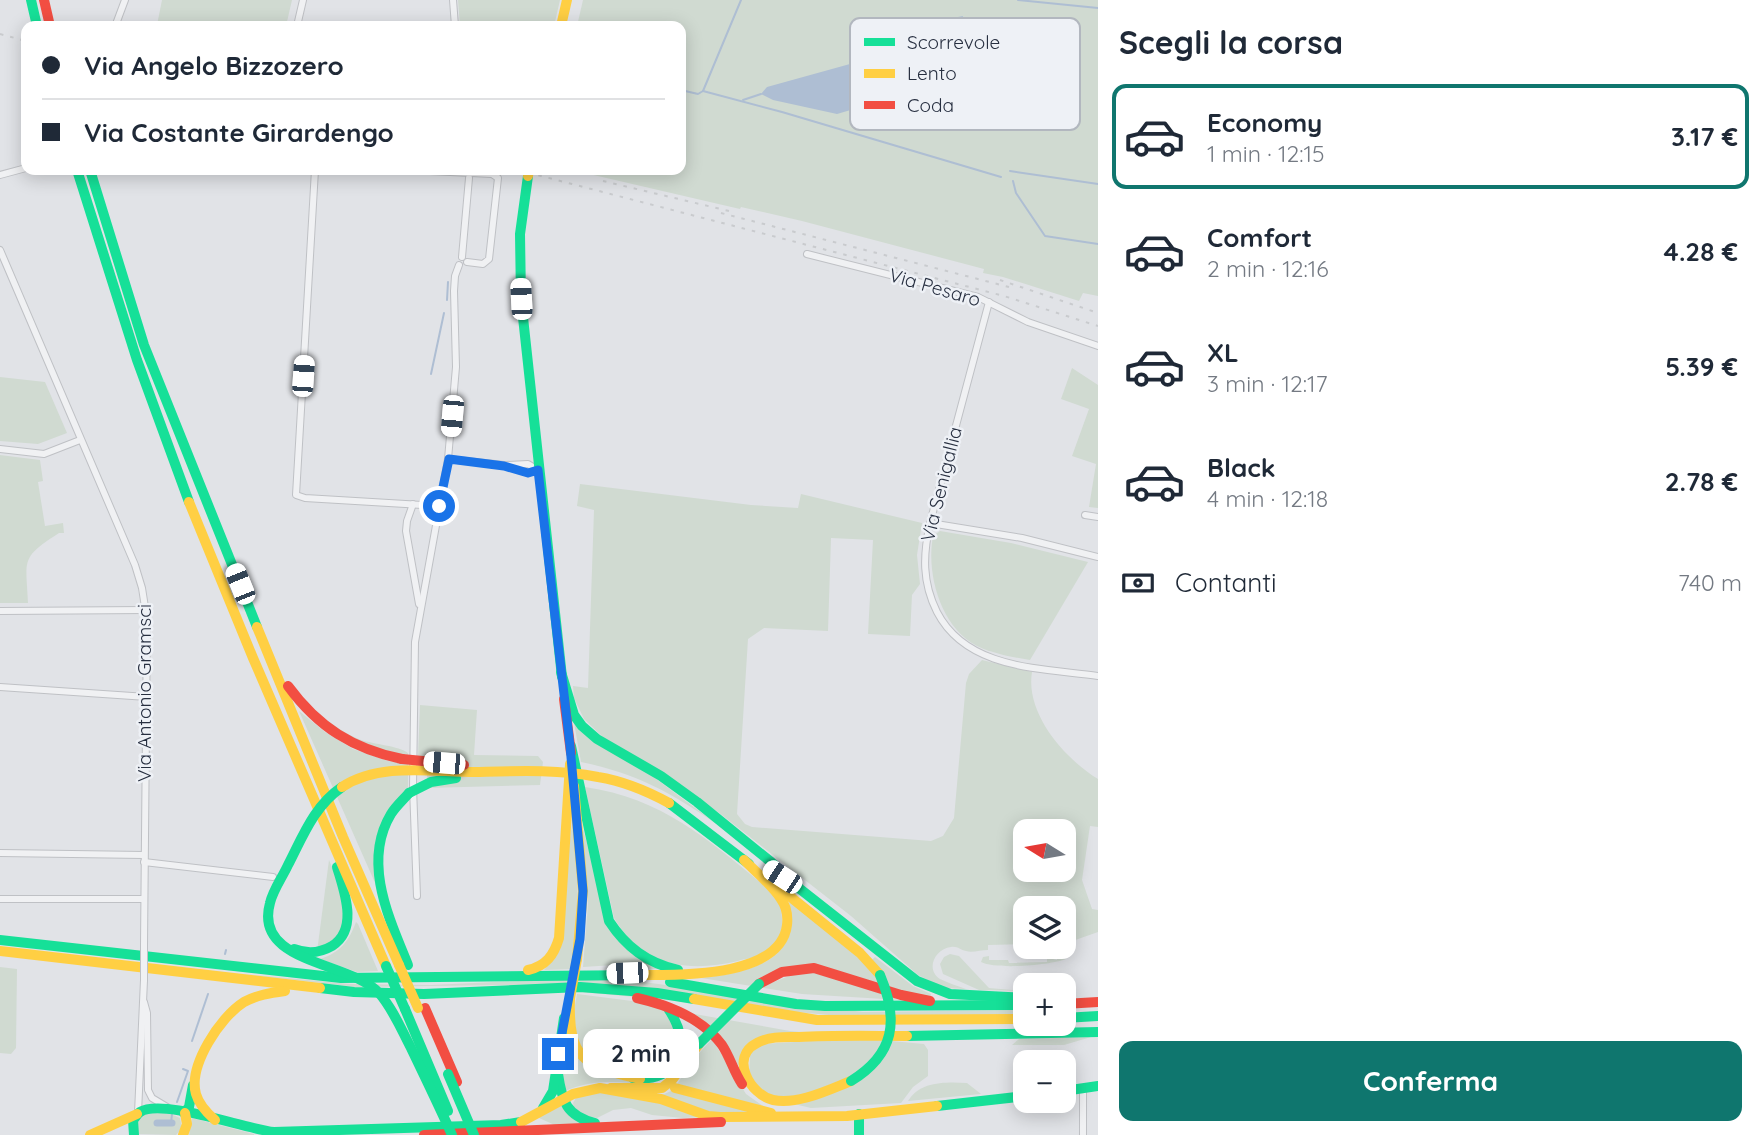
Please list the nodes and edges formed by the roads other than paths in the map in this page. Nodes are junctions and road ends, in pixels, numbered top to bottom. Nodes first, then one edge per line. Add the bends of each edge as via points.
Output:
1 (31, 0) edge
2 (44, 0) edge
3 (124, 0) edge
4 (303, 0) edge
5 (453, 0) edge
6 (567, 0) edge
7 (36, 21) edge
8 (49, 21) edge
9 (119, 21) edge
10 (298, 21) edge
11 (455, 21) edge
12 (562, 21) edge
13 (21, 169) edge
14 (0, 175) edge
15 (79, 175) edge
16 (92, 175) edge
17 (315, 175) edge
18 (494, 175) edge
19 (529, 175) edge
20 (468, 178) dead end
21 (0, 250) edge
22 (807, 254) dead end
23 (465, 260) junction
24 (989, 302) junction
25 (1098, 346) edge
26 (80, 440) junction
27 (0, 449) edge
28 (449, 459) junction
29 (538, 470) junction
30 (414, 504) junction
31 (439, 506) junction
32 (1085, 515) dead end
33 (1098, 517) edge
34 (930, 523) junction
35 (1098, 557) edge
36 (147, 610) junction
37 (420, 610) junction
38 (0, 611) edge
39 (237, 617) junction
40 (274, 665) junction
41 (561, 672) junction
42 (1098, 676) edge
43 (0, 687) edge
44 (147, 696) junction
45 (570, 746) junction
46 (509, 771) junction
47 (669, 803) junction
48 (0, 853) edge
49 (144, 859) junction
50 (744, 860) junction
51 (285, 873) junction
52 (273, 877) dead end
53 (800, 889) junction
54 (416, 896) dead end
55 (0, 899) edge
56 (144, 899) junction
57 (0, 940) edge
58 (0, 951) edge
59 (404, 965) junction
60 (710, 972) junction
61 (603, 974) junction
62 (494, 976) junction
63 (593, 988) junction
64 (341, 991) junction
65 (1098, 995) edge
66 (143, 997) junction
67 (1013, 997) edge
68 (569, 998) junction
69 (1098, 1002) edge
70 (1076, 1004) edge
71 (1080, 1004) junction
72 (663, 1005) junction
73 (1013, 1005) edge
74 (982, 1006) junction
75 (422, 1008) junction
76 (1098, 1016) edge
77 (1076, 1017) edge
78 (1013, 1020) edge
79 (1013, 1022) edge
80 (1098, 1032) edge
81 (928, 1035) junction
82 (559, 1049) junction
83 (195, 1076) junction
84 (633, 1078) junction
85 (851, 1082) junction
86 (654, 1083) dead end
87 (1098, 1086) edge
88 (611, 1088) junction
89 (675, 1088) dead end
90 (1083, 1088) junction
91 (1076, 1089) edge
92 (138, 1096) junction
93 (1013, 1097) edge
94 (564, 1098) junction
95 (167, 1107) junction
96 (542, 1109) junction
97 (184, 1113) junction
98 (137, 1114) junction
99 (859, 1114) junction
100 (785, 1116) junction
101 (123, 1119) junction
102 (215, 1120) junction
103 (615, 1126) junction
104 (233, 1130) edge
105 (358, 1130) junction
106 (90, 1135) edge
107 (135, 1135) edge
108 (184, 1135) edge
109 (424, 1135) edge
110 (430, 1135) edge
111 (442, 1135) edge
112 (452, 1135) edge
113 (459, 1135) edge
114 (476, 1135) edge
115 (859, 1135) edge
116 (1083, 1135) edge

1 - 7 main road
2 - 8 main road
3 - 9 street
4 - 10 street
5 - 11 street
6 - 12 main road
13 - 14 street
15 - 39 main road via 176,470
16 - 40 main road via 144,345
17 - 30 street via 296,495
18 - 23 street via 498,181 489,259 483,264
19 - 29 main road via 520,234 520,276
20 - 23 street
21 - 26 street, Via Antonio Gramsci
22 - 24 street, Via Pesaro
23 - 28 street via 458,261 455,276 456,367
24 - 25 street, Via Pesaro via 1028,322
24 - 34 street, Via Senigallia
26 - 27 street via 44,453
26 - 36 street, Via Antonio Gramsci via 135,565
28 - 29 street via 504,466 523,463
28 - 31 street
29 - 41 main road
30 - 31 street
30 - 37 street via 406,531
31 - 37 street
32 - 33 street
34 - 35 street via 1022,538
34 - 42 street, Via Senigallia via 924,563 928,591 948,631 959,642 1009,663
36 - 38 street
36 - 44 street, Via Antonio Gramsci
37 - 54 street via 415,642
39 - 51 main road, bridge via 346,901 348,922 339,940 326,949 301,952 284,942 274,925 275,901
39 - 113 main road, bridge
40 - 46 main road, bridge via 306,711 361,749 402,759
40 - 59 main road via 343,837
41 - 45 main road
41 - 53 main road via 574,716 582,726 697,802
43 - 44 street
44 - 49 street, Via Antonio Gramsci
45 - 60 main road via 605,908 616,933 648,961 682,971
45 - 62 main road via 566,858 556,949 538,968
45 - 68 main road, bridge via 583,891
46 - 47 main road, bridge via 605,778
46 - 51 main road, bridge via 387,773 346,785 310,819
46 - 59 main road, bridge via 431,782 409,793 387,817 378,863 384,905
47 - 50 main road
47 - 53 main road via 712,825
48 - 49 street
49 - 52 street
49 - 56 street, Via Antonio Gramsci
50 - 60 main road via 782,900 788,916 786,934 778,948 765,957
50 - 85 main road, bridge via 868,960 880,975 890,997 891,1031 877,1062
51 - 112 main road, bridge via 268,907 274,936 289,952 336,966 373,987 391,1009
53 - 67 main road via 926,986 950,994
55 - 56 street
56 - 66 street, Via Antonio Gramsci, bridge
57 - 62 main road via 328,977
58 - 64 main road
59 - 75 main road, bridge
60 - 61 main road via 685,976
61 - 62 main road
61 - 74 main road via 825,1006
63 - 64 main road via 424,995
63 - 72 main road
63 - 78 main road via 656,993 817,1020
64 - 83 main road via 274,991 245,1001 223,1018
65 - 71 main road
66 - 92 street, Via Antonio Gramsci
66 - 95 street, Via Antonio Gramsci via 148,1090
68 - 82 main road
68 - 84 main road via 569,1031 580,1054 599,1069
69 - 71 main road
70 - 71 main road
72 - 84 main road via 680,1028 680,1054 661,1076
72 - 85 main road via 709,1031 746,1091 764,1103 813,1099
73 - 74 main road
74 - 88 main road, bridge via 909,997 814,968 782,972 759,984 662,1088
75 - 114 main road, bridge
75 - 114 main road, bridge
76 - 77 main road
79 - 81 main road
80 - 81 main road
81 - 85 main road via 762,1040 748,1051 743,1064 754,1089 777,1101
82 - 94 main road
82 - 96 main road via 552,1094
83 - 97 main road
83 - 102 main road via 200,1103
84 - 86 main road
87 - 90 main road
88 - 94 main road
88 - 100 main road via 708,1116
89 - 100 main road
90 - 91 main road
90 - 116 street
92 - 98 street, Via Antonio Gramsci
92 - 101 street
93 - 99 main road
94 - 96 main road
94 - 103 main road via 570,1113 579,1119
95 - 97 main road
95 - 98 main road
96 - 105 main road via 514,1124
97 - 102 main road
97 - 108 main road
98 - 101 main road
98 - 107 main road
99 - 100 main road
99 - 115 main road
100 - 103 main road
101 - 106 main road
102 - 104 main road
103 - 111 main road
104 - 105 main road
105 - 111 street via 436,1131
109 - 110 main road
110 - 111 main road

